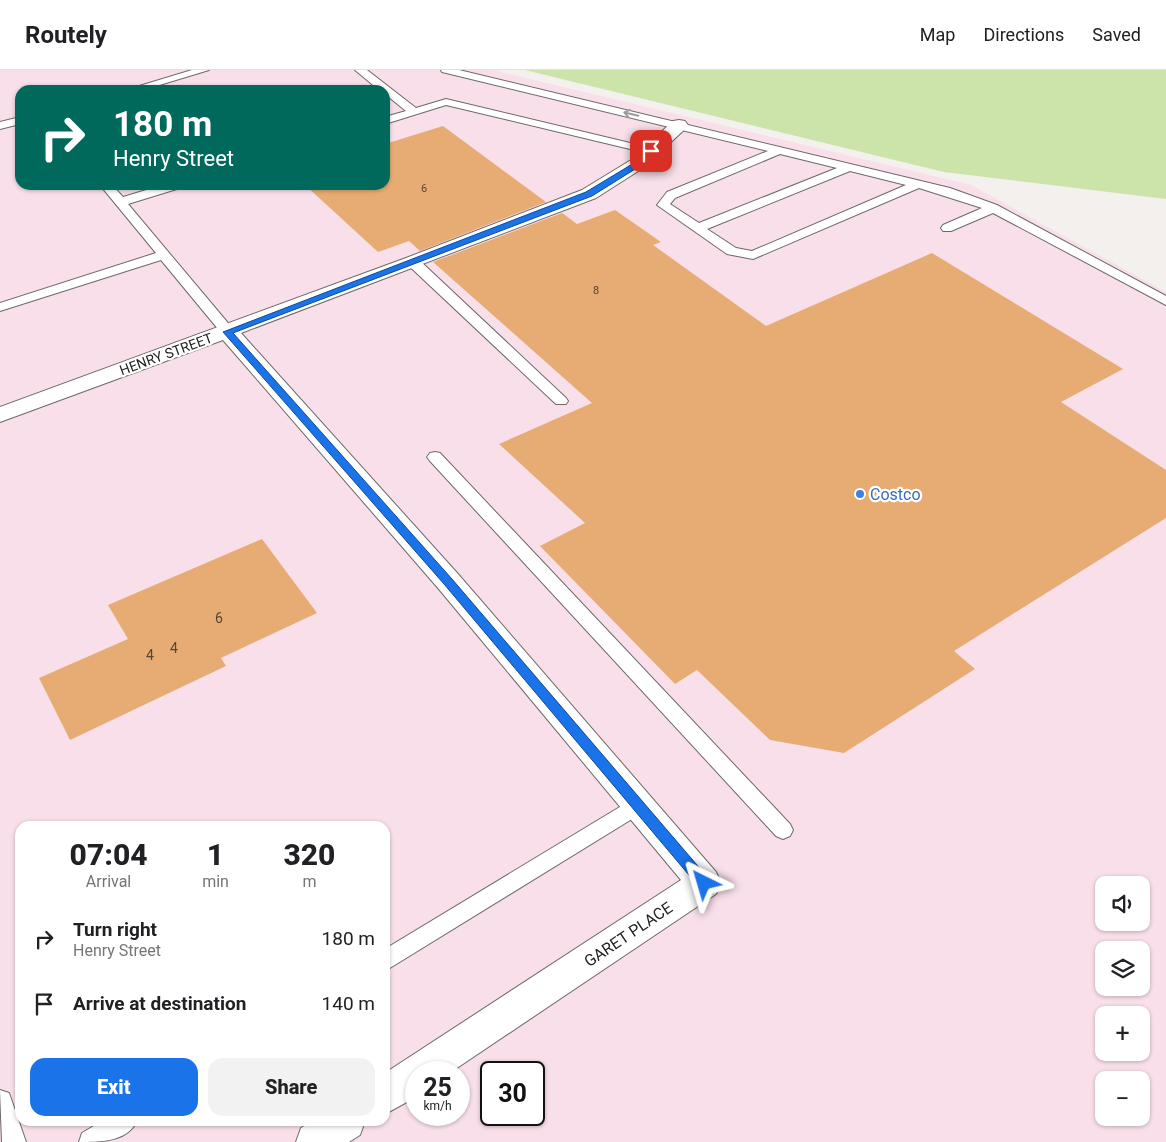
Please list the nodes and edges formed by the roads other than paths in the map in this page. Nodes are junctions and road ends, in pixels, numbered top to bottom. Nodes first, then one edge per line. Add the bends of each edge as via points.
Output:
1 (204, 70) edge
2 (360, 70) edge
3 (446, 70) edge
4 (149, 85) edge
5 (380, 85) edge
6 (390, 93) edge
7 (415, 112) junction
8 (390, 120) edge
9 (15, 122) edge
10 (679, 125) junction
11 (0, 126) edge
12 (782, 150) junction
13 (651, 151) junction
14 (850, 167) junction
15 (918, 184) junction
16 (110, 190) edge
17 (160, 190) edge
18 (120, 202) junction
19 (993, 208) junction
20 (698, 228) junction
21 (947, 228) dead end
22 (164, 255) junction
23 (413, 262) junction
24 (1166, 302) edge
25 (0, 307) edge
26 (228, 332) junction
27 (562, 401) dead end
28 (0, 415) edge
29 (435, 457) dead end
30 (638, 805) junction
31 (783, 830) dead end
32 (390, 958) edge
33 (437, 1061) edge
34 (405, 1083) edge
35 (390, 1093) edge
36 (0, 1102) edge
37 (117, 1126) edge
38 (339, 1126) edge
39 (14, 1142) edge
40 (91, 1142) edge
41 (316, 1142) edge

1 - 4 lane
2 - 5 lane
10 -> 3 lane
6 - 7 lane
7 - 8 lane
7 - 13 lane via 446,102
9 - 11 lane
10 - 12 lane
10 - 13 street, HENRY STREET
12 - 14 lane
12 - 20 lane via 671,195 663,204
13 - 23 street, HENRY STREET via 637,164 589,194
14 - 15 lane
14 - 20 lane
15 - 19 lane
15 - 20 lane via 753,255 732,252
16 - 18 lane
17 - 18 lane
18 - 22 lane
19 - 21 lane
19 - 24 lane
22 - 25 lane
22 - 26 lane
23 - 26 street, HENRY STREET
23 - 27 lane
26 - 28 street, HENRY STREET
26 - 30 street, GARET PLACE
29 - 31 lane
30 - 32 lane
30 - 33 street, GARET PLACE via 704,883
34 - 35 street, GARET PLACE
36 - 39 lane
37 - 40 lane
38 - 41 street

